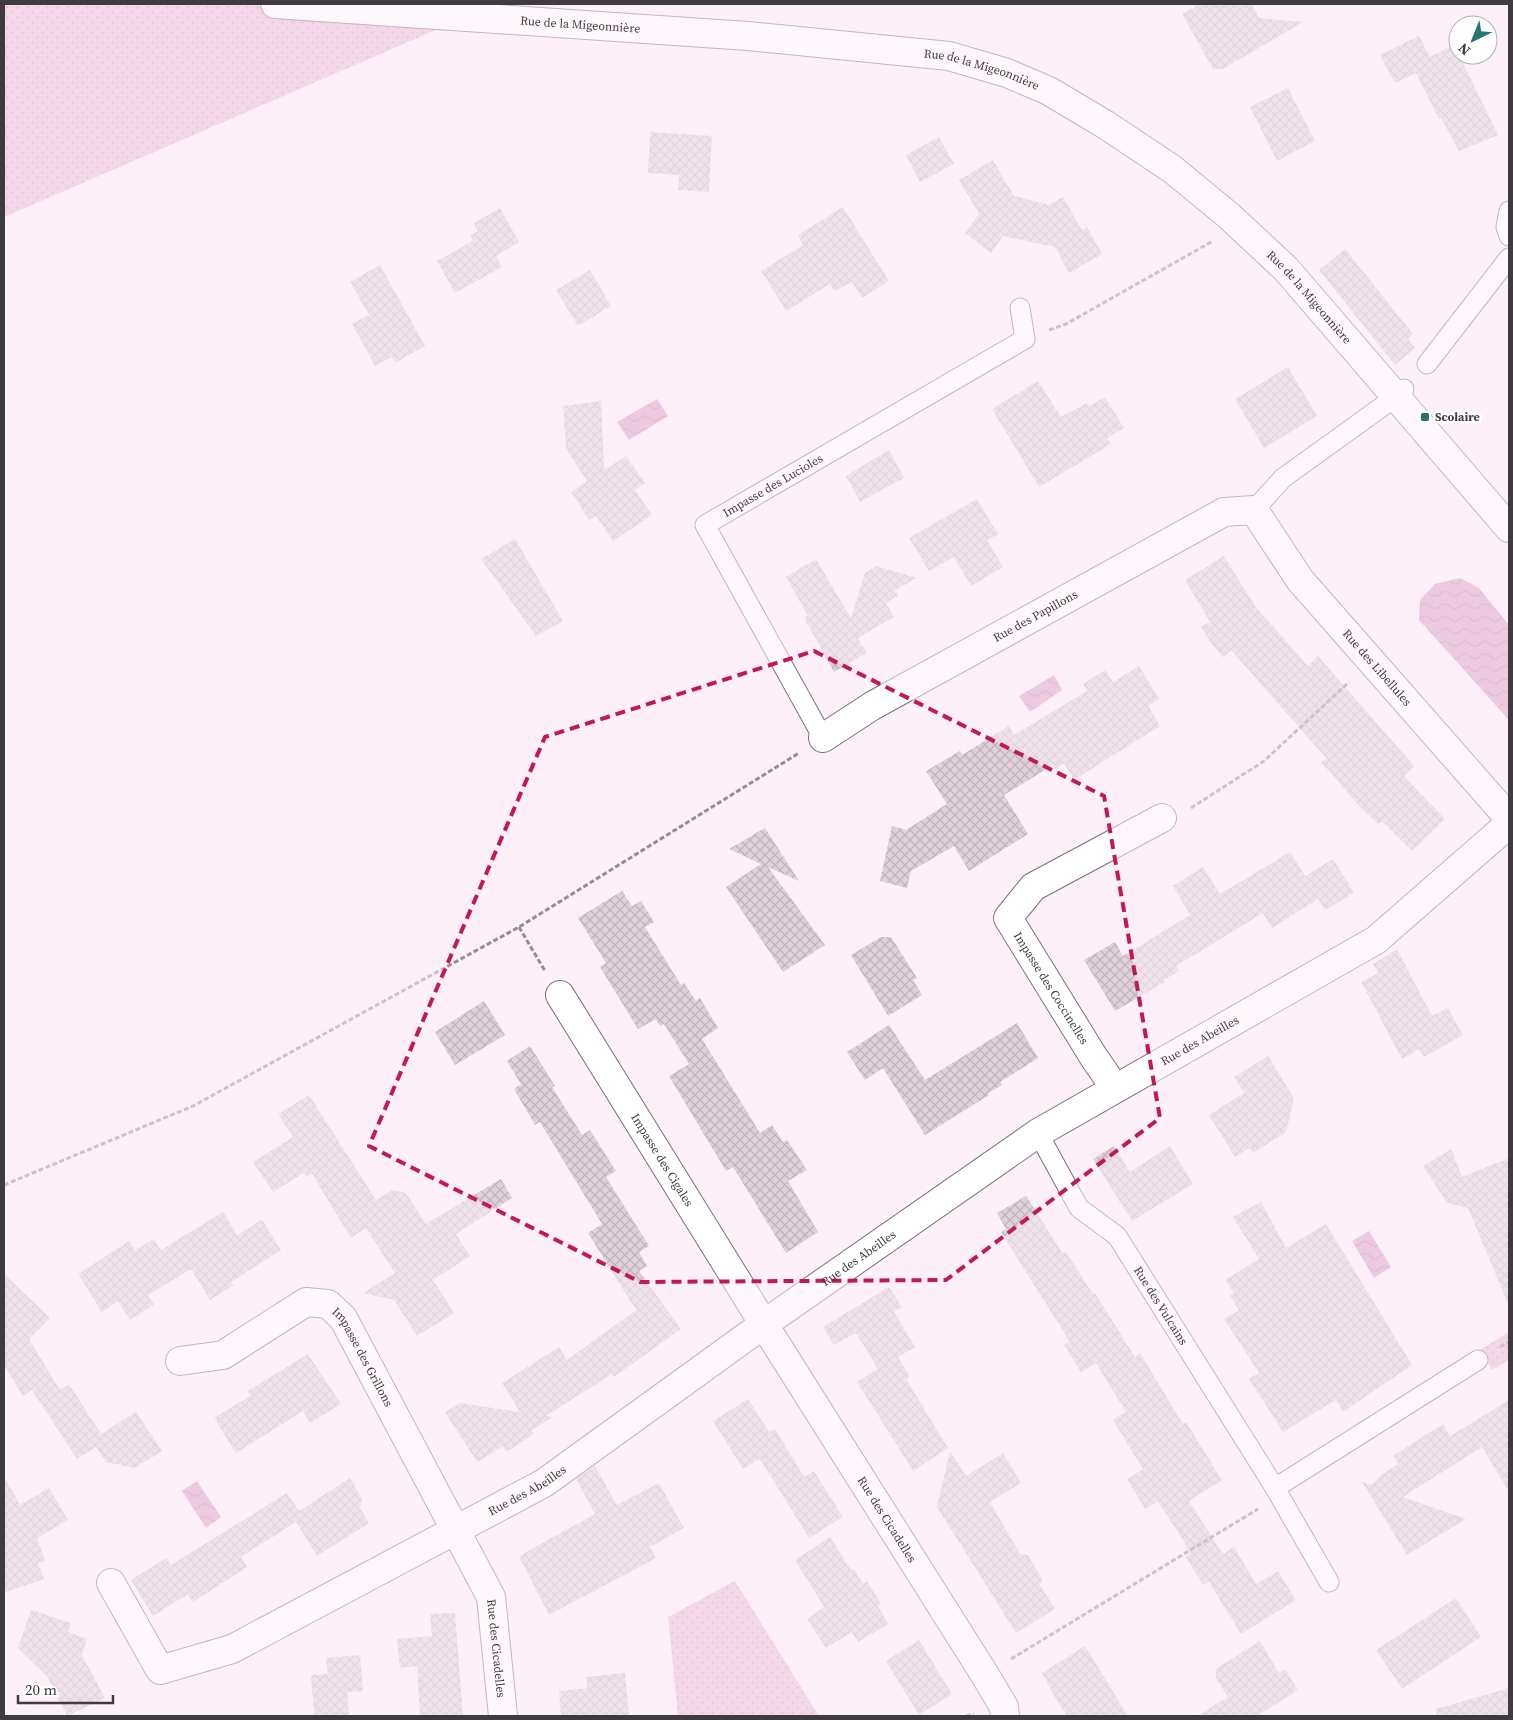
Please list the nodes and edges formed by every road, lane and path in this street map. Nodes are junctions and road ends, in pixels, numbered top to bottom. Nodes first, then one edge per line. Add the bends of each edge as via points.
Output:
1 (275, 4) edge
2 (1509, 211) edge
3 (1238, 225) junction
4 (1509, 236) edge
5 (1509, 258) edge
6 (1020, 308) dead end
7 (1025, 339) junction
8 (1427, 364) dead end
9 (1400, 392) junction
10 (1254, 510) junction
11 (1509, 528) edge
12 (1371, 661) junction
13 (823, 738) junction
14 (1162, 818) joint
15 (1509, 818) edge
16 (1509, 824) edge
17 (519, 927) junction
18 (560, 995) joint
19 (1115, 1088) junction
20 (1038, 1133) junction
21 (4, 1185) edge
22 (764, 1324) junction
23 (1478, 1360) dead end
24 (180, 1361) dead end
25 (1276, 1492) junction
26 (457, 1530) junction
27 (1329, 1582) dead end
28 (110, 1583) dead end
29 (985, 1675) junction
30 (503, 1716) edge
31 (1006, 1716) edge

1 - 3 street, Rue de la Migeonnière via 748,36 949,56 1007,73 1090,115 1172,169
2 - 4 lane via 1506,228
3 - 7 path via 1066,324
3 - 9 street, Rue de la Migeonnière via 1286,269
5 - 8 lane
6 - 7 lane
7 - 13 lane, Impasse des Lucioles via 706,525
9 - 10 lane via 1283,478
9 - 11 street, Rue de la Migeonnière
10 - 12 street, Rue des Libellules via 1300,580
10 - 13 street, Rue des Papillons via 1224,512 872,706
12 - 14 path via 1264,761 1195,807
12 - 15 street, Rue des Libellules
13 - 17 path
14 - 19 street, Impasse des Coccinelles via 1033,887 1008,918
16 - 19 street, Rue des Abeilles via 1376,940
17 - 18 path
17 - 21 path via 194,1106
18 - 22 street, Impasse des Cigales
19 - 20 street, Rue des Abeilles
20 - 22 street, Rue des Abeilles
20 - 25 lane, Rue des Vulcains via 1079,1208 1117,1236
22 - 26 street, Rue des Abeilles via 544,1483
22 - 29 street, Rue des Cicadelles
23 - 25 lane
24 - 26 street, Impasse des Grillons via 222,1355 306,1302 328,1304 343,1318
25 - 27 lane, Rue des Vulcains
25 - 29 path
26 - 28 street, Rue des Abeilles via 232,1649 160,1670
26 - 30 street, Rue des Cicadelles via 491,1597
29 - 31 street, Rue des Cicadelles

